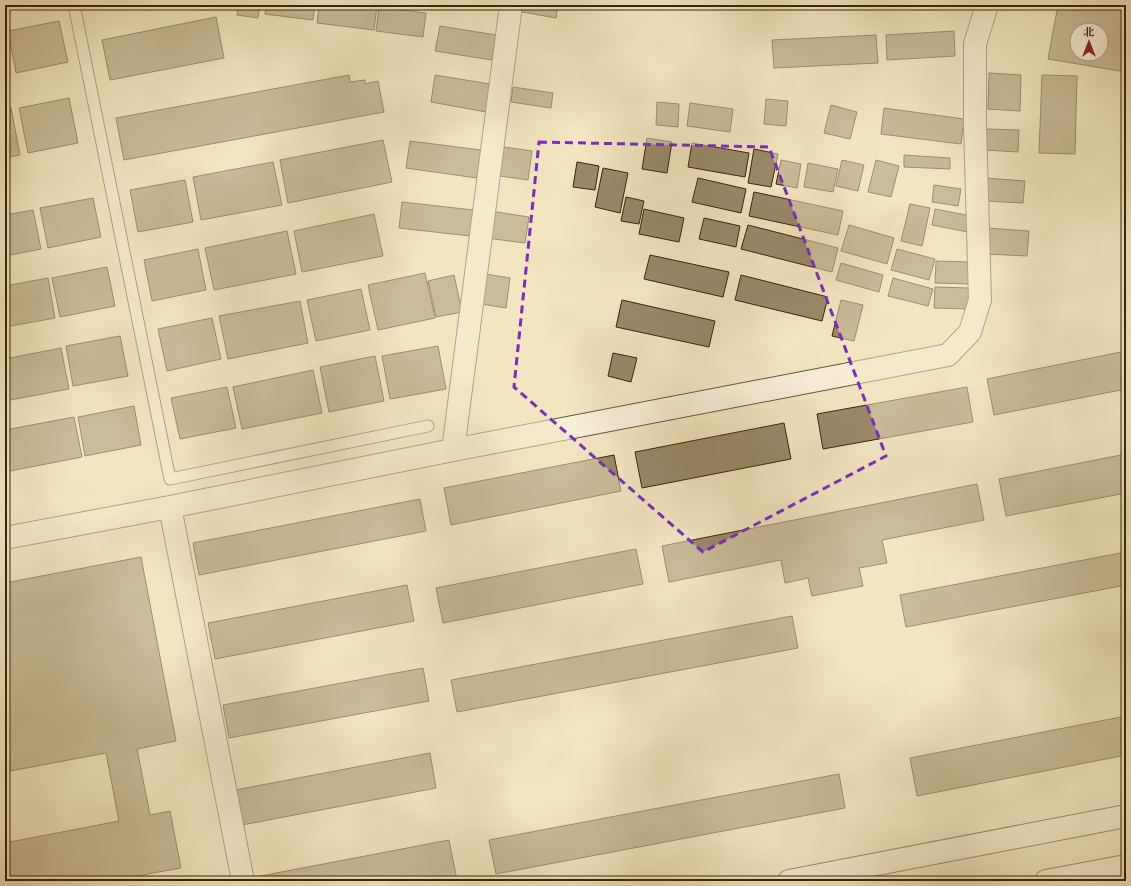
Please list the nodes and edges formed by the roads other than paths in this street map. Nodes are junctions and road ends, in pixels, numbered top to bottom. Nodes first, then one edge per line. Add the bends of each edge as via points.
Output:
1 (74, 5) edge
2 (511, 5) edge
3 (987, 5) edge
4 (428, 426) dead end
5 (453, 450) junction
6 (170, 507) junction
7 (5, 538) edge
8 (1126, 816) edge
9 (1126, 866) edge
10 (243, 881) edge
11 (789, 881) edge
12 (1046, 881) edge

1 - 4 lane via 170,479
2 - 5 street
3 - 5 street via 975,44 980,300 970,332 948,355
5 - 6 street
6 - 7 street
6 - 10 street
8 - 11 street
9 - 12 street

